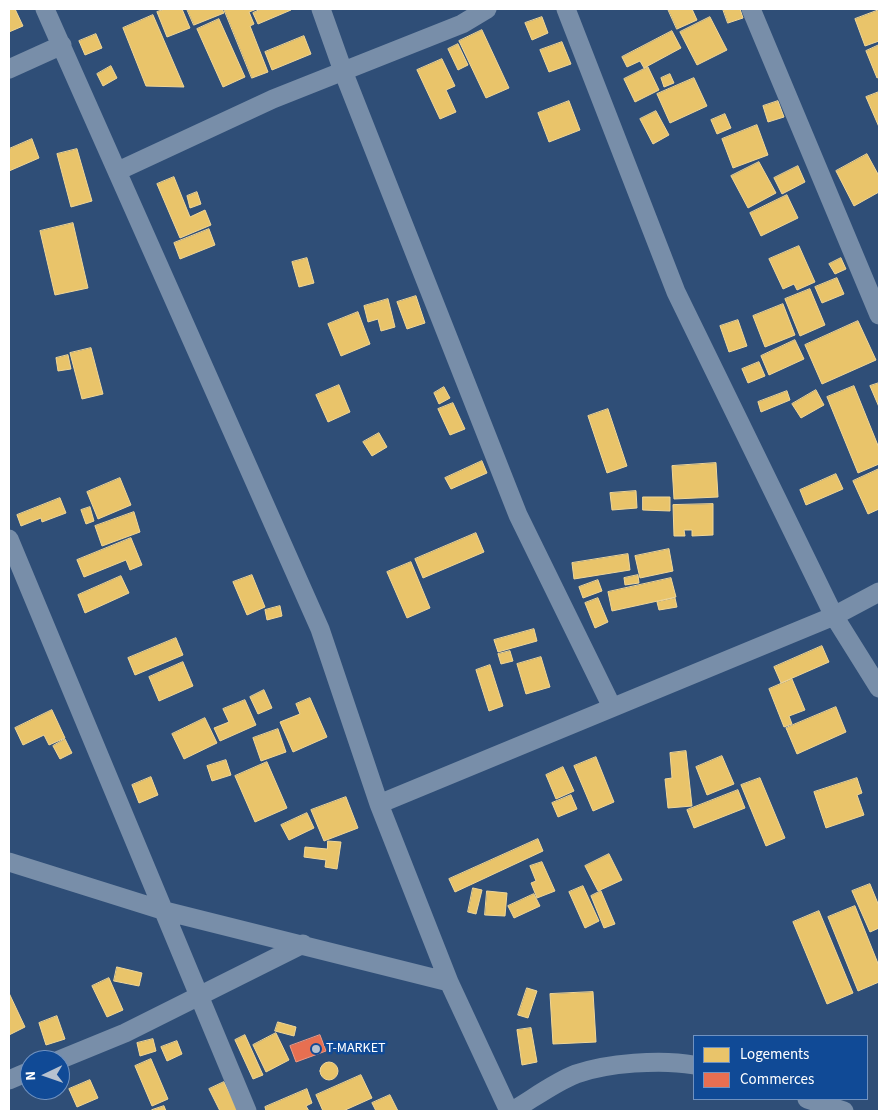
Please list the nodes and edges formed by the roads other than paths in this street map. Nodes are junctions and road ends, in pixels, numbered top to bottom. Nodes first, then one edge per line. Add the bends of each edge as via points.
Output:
1 (45, 9) edge
2 (322, 9) edge
3 (487, 9) edge
4 (566, 9) edge
5 (751, 9) edge
6 (62, 45) junction
7 (9, 69) edge
8 (343, 71) junction
9 (118, 171) junction
10 (879, 315) edge
11 (9, 539) edge
12 (879, 592) edge
13 (834, 616) junction
14 (879, 688) edge
15 (612, 707) junction
16 (378, 804) junction
17 (9, 862) edge
18 (165, 911) junction
19 (303, 944) junction
20 (449, 982) junction
21 (199, 995) junction
22 (70, 1056) edge
23 (693, 1065) edge
24 (810, 1100) edge
25 (247, 1111) edge
26 (511, 1111) edge
27 (844, 1111) edge

1 - 6 street
2 - 8 street
3 - 8 street via 462,24
4 - 13 street via 676,292
5 - 10 street
6 - 7 street
6 - 9 street
8 - 9 street via 273,99
8 - 15 street via 518,514
9 - 16 street via 320,629
11 - 18 street
12 - 13 street
13 - 14 street
13 - 15 street
15 - 16 street
16 - 20 street
17 - 18 street
18 - 19 street
18 - 21 street
19 - 20 street
19 - 21 street
20 - 26 street
21 - 22 street via 125,1033
21 - 25 street
23 - 26 street via 673,1061 629,1064 575,1074
24 - 27 street

